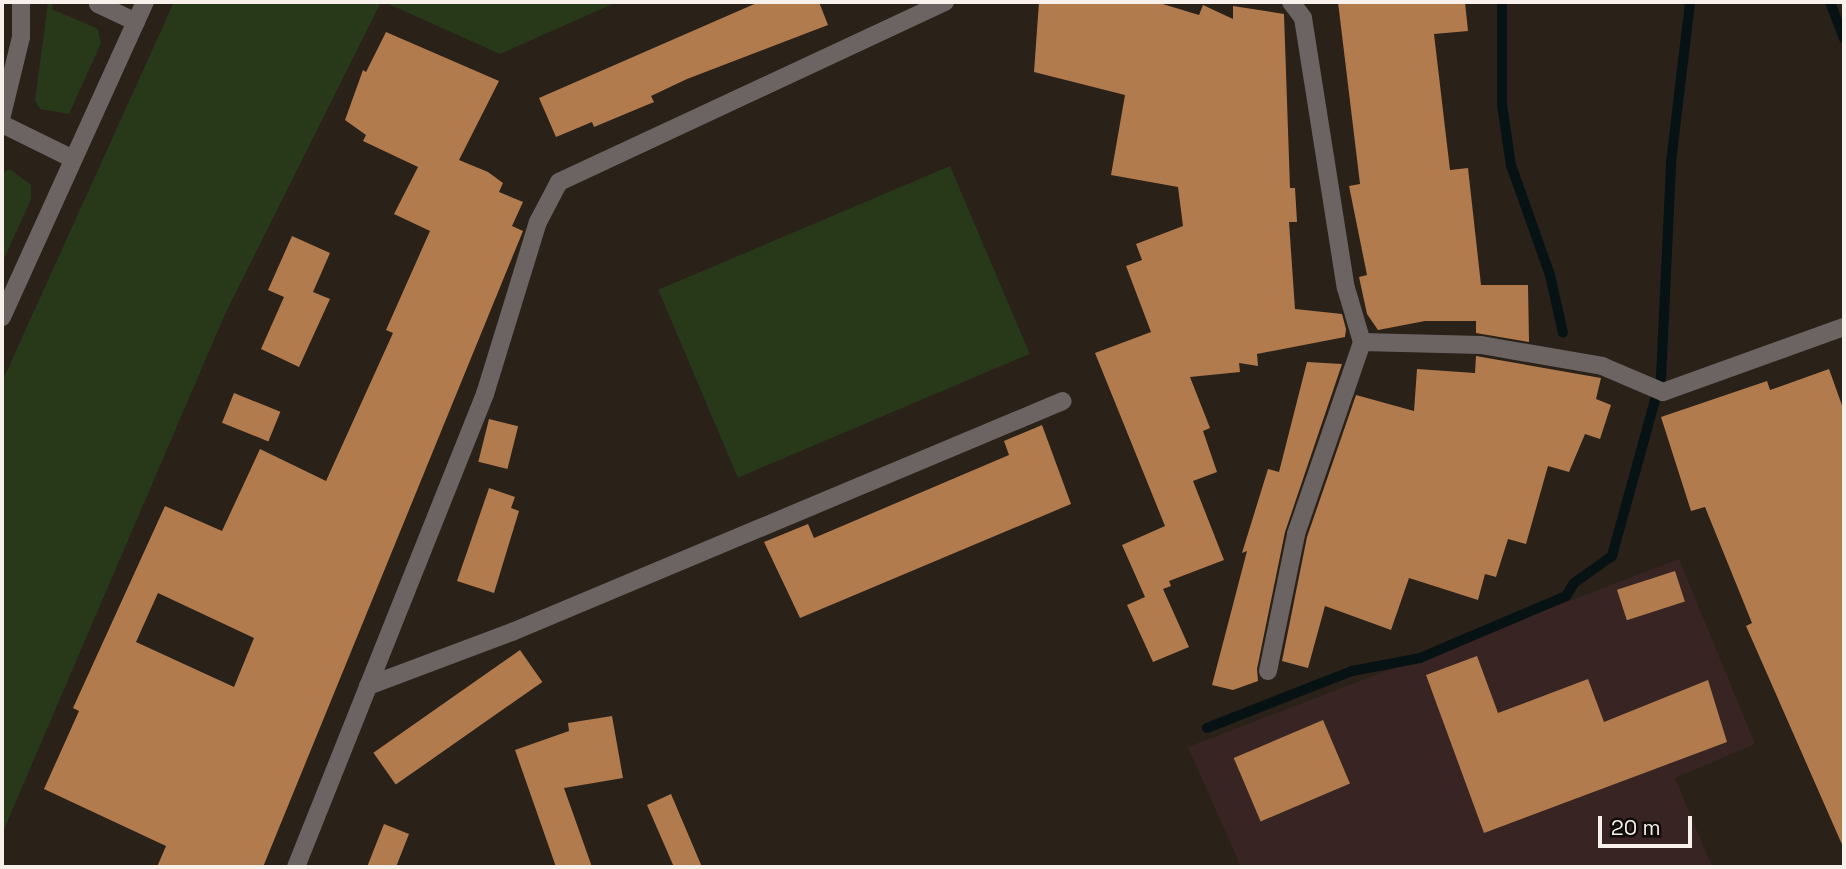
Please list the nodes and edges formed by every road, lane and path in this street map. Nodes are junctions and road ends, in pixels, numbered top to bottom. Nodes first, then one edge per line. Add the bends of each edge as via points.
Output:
1 (20, 2) edge
2 (145, 2) edge
3 (945, 2) edge
4 (1291, 2) edge
5 (98, 4) dead end
6 (136, 22) junction
7 (2, 115) edge
8 (2, 124) edge
9 (74, 159) junction
10 (2, 317) edge
11 (1844, 327) edge
12 (1362, 342) junction
13 (1063, 401) dead end
14 (1268, 671) dead end
15 (368, 686) junction
16 (296, 867) edge

1 - 7 street via 21,37
2 - 6 street
3 - 15 street via 559,182 538,222 485,394
4 - 12 street via 1303,18 1346,288
5 - 6 street
6 - 9 street
8 - 9 street
9 - 10 street
11 - 12 street via 1658,391 1602,366 1481,345
12 - 14 street via 1296,534
13 - 15 street via 512,632
15 - 16 street

